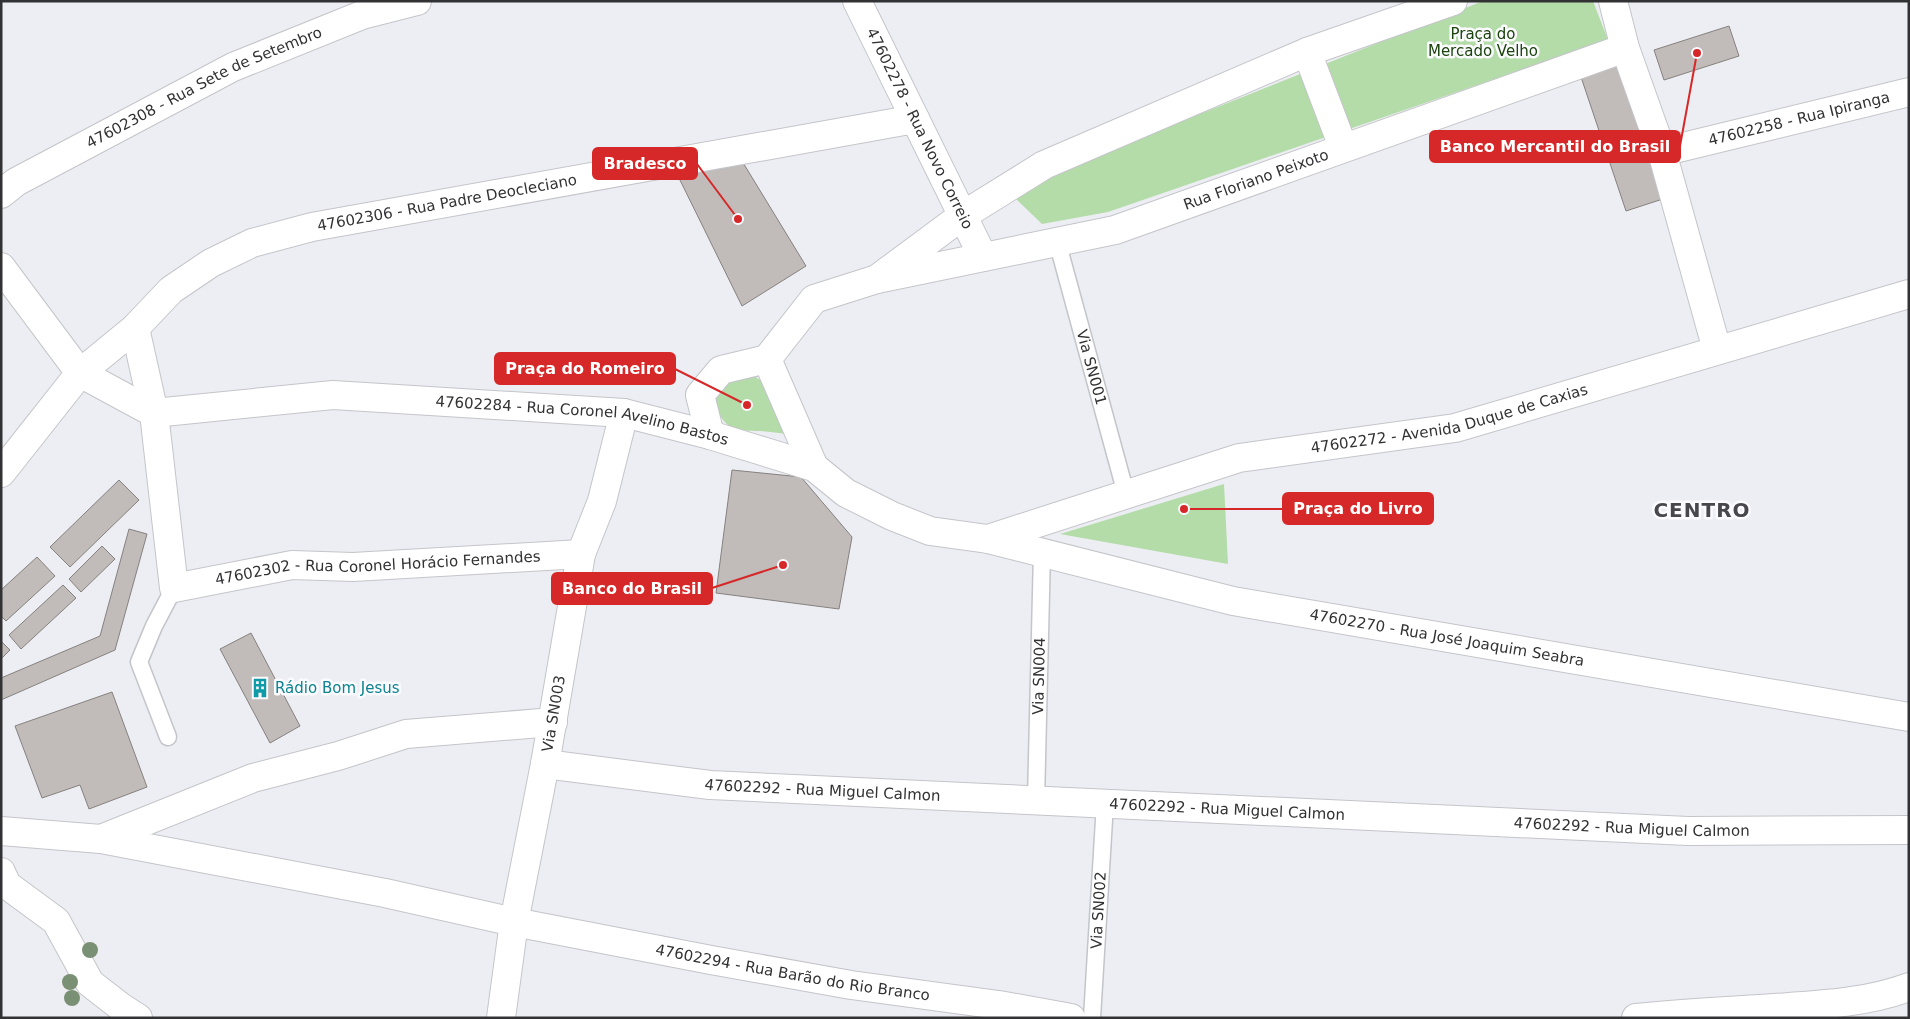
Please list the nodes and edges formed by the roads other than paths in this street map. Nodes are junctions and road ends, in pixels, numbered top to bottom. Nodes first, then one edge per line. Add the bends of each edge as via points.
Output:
1 (417, 1) edge
2 (857, 1) edge
3 (1453, 1) edge
4 (1613, 1) edge
5 (372, 5) edge
6 (1625, 48) junction
7 (1307, 52) junction
8 (1909, 92) edge
9 (915, 119) junction
10 (1343, 147) junction
11 (1662, 152) junction
12 (1, 174) edge
13 (1, 194) edge
14 (962, 216) junction
15 (1057, 241) junction
16 (983, 257) junction
17 (1, 268) edge
18 (877, 279) junction
19 (1909, 294) edge
20 (135, 328) junction
21 (1717, 350) junction
22 (768, 359) junction
23 (80, 373) junction
24 (154, 413) junction
25 (624, 413) junction
26 (710, 434) junction
27 (814, 467) junction
28 (1, 473) edge
29 (1126, 494) junction
30 (988, 539) junction
31 (1042, 552) junction
32 (581, 554) junction
33 (174, 588) junction
34 (1909, 717) edge
35 (553, 722) junction
36 (168, 737) dead end
37 (545, 764) junction
38 (1036, 800) junction
39 (1104, 803) junction
40 (1909, 830) edge
41 (1, 831) edge
42 (100, 839) junction
43 (1, 872) edge
44 (514, 922) junction
45 (1909, 987) edge
46 (138, 1018) edge
47 (501, 1018) edge
48 (1071, 1018) edge
49 (1092, 1018) edge
50 (1636, 1018) edge

1 - 5 street, 47602308 - Rua Sete de Setembro
2 - 9 street, 47602278 - Rua Novo Correio
3 - 7 street, Rua Floriano Peixoto
4 - 6 street
5 - 12 street via 225,54
5 - 13 street, 47602308 - Rua Sete de Setembro via 362,15 233,67 16,182
6 - 10 street, Rua Floriano Peixoto
6 - 11 street
7 - 10 street
7 - 14 street, Rua Floriano Peixoto via 1044,165
8 - 11 street, 47602258 - Rua Ipiranga
9 - 14 street, 47602278 - Rua Novo Correio
9 - 20 street, 47602306 - Rua Padre Deocleciano via 312,227 252,243 211,263 171,290
10 - 15 street, Rua Floriano Peixoto via 1115,230
11 - 21 street
14 - 16 street, 47602278 - Rua Novo Correio
14 - 18 street, Rua Floriano Peixoto
15 - 16 street, Rua Floriano Peixoto
15 - 29 lane, Via SN001
16 - 18 street, Rua Floriano Peixoto
17 - 23 street
18 - 22 street, Rua Floriano Peixoto via 814,299
19 - 21 street, 47602272 - Avenida Duque de Caxias
20 - 23 street, 47602306 - Rua Padre Deocleciano
20 - 24 street
21 - 29 street, 47602272 - Avenida Duque de Caxias via 1455,428 1239,458
22 - 26 street via 721,370 700,395
22 - 27 street
23 - 24 street
23 - 28 street, 47602306 - Rua Padre Deocleciano
24 - 25 street, 47602284 - Rua Coronel Avelino Bastos via 333,395
24 - 33 street
25 - 26 street, 47602284 - Rua Coronel Avelino Bastos
25 - 32 street, Via SN003 via 602,501
26 - 27 street, 47602284 - Rua Coronel Avelino Bastos
27 - 30 street, 47602284 - Rua Coronel Avelino Bastos via 846,493 892,516 930,531
29 - 30 street, 47602272 - Avenida Duque de Caxias
30 - 31 street, 47602270 - Rua José Joaquim Seabra
31 - 34 street, 47602270 - Rua José Joaquim Seabra via 1233,601
31 - 38 lane, Via SN004
32 - 33 street, 47602302 - Rua Coronel Horácio Fernandes via 353,567 292,565
32 - 35 street, Via SN003
33 - 36 lane via 139,662
35 - 37 street, Via SN003
35 - 42 street via 406,734 253,778
37 - 38 street, 47602292 - Rua Miguel Calmon via 710,785
37 - 44 street, Via SN003
38 - 39 street, 47602292 - Rua Miguel Calmon
39 - 40 street, 47602292 - Rua Miguel Calmon via 1688,831
39 - 49 lane, Via SN002
41 - 42 street, 47602294 - Rua Barão do Rio Branco
42 - 44 street, 47602294 - Rua Barão do Rio Branco via 385,892
43 - 46 street via 7,885 56,921 90,983
44 - 47 street, Via SN003
44 - 48 street, 47602294 - Rua Barão do Rio Branco via 851,985
45 - 50 street via 1892,994 1825,1005

